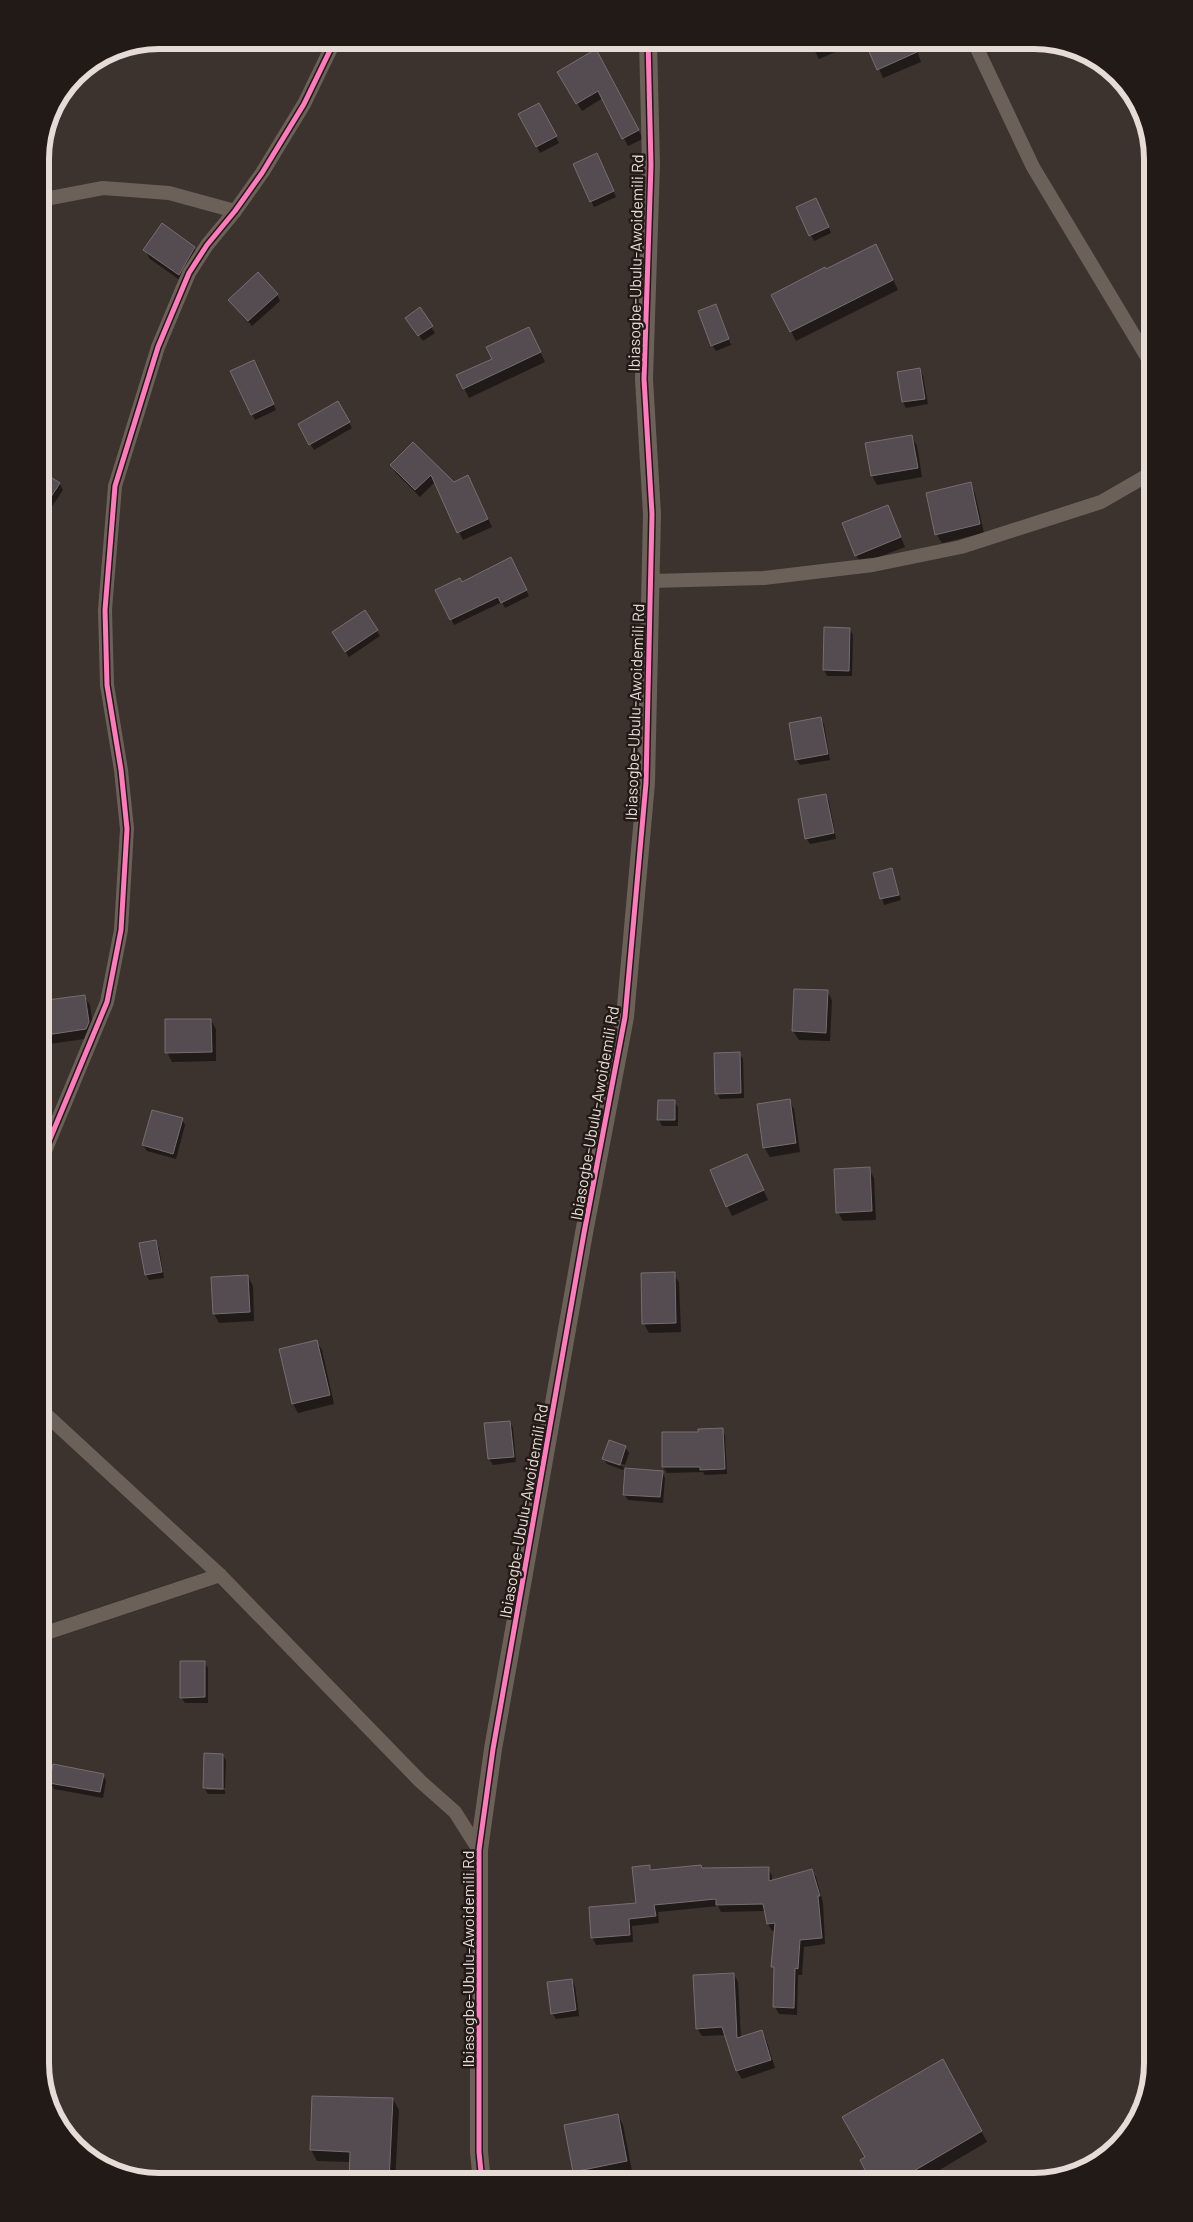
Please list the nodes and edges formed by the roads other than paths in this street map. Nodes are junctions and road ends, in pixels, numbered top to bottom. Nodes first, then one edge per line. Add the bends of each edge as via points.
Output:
1 (331, 49) edge
2 (648, 49) edge
3 (977, 49) edge
4 (49, 198) edge
5 (236, 211) junction
6 (1144, 351) edge
7 (1144, 477) edge
8 (651, 581) junction
9 (49, 1141) edge
10 (49, 1417) edge
11 (220, 1576) junction
12 (49, 1632) edge
13 (479, 1850) junction
14 (481, 2173) edge

1 - 5 street via 304,104
2 - 8 street, Ibiasogbe-Ubulu-Awoidemili Rd via 651,165 644,379 652,514
3 - 6 street via 1033,167
4 - 5 street via 104,188 169,193
5 - 9 street via 189,273 158,346 115,486 105,610 107,685 127,828 121,930 107,1002
7 - 8 street via 1101,502 961,548 873,565 764,578
8 - 13 street, Ibiasogbe-Ubulu-Awoidemili Rd via 646,782 625,1017 493,1749
10 - 11 street
11 - 12 street
11 - 13 street via 420,1781 455,1812
13 - 14 street, Ibiasogbe-Ubulu-Awoidemili Rd

